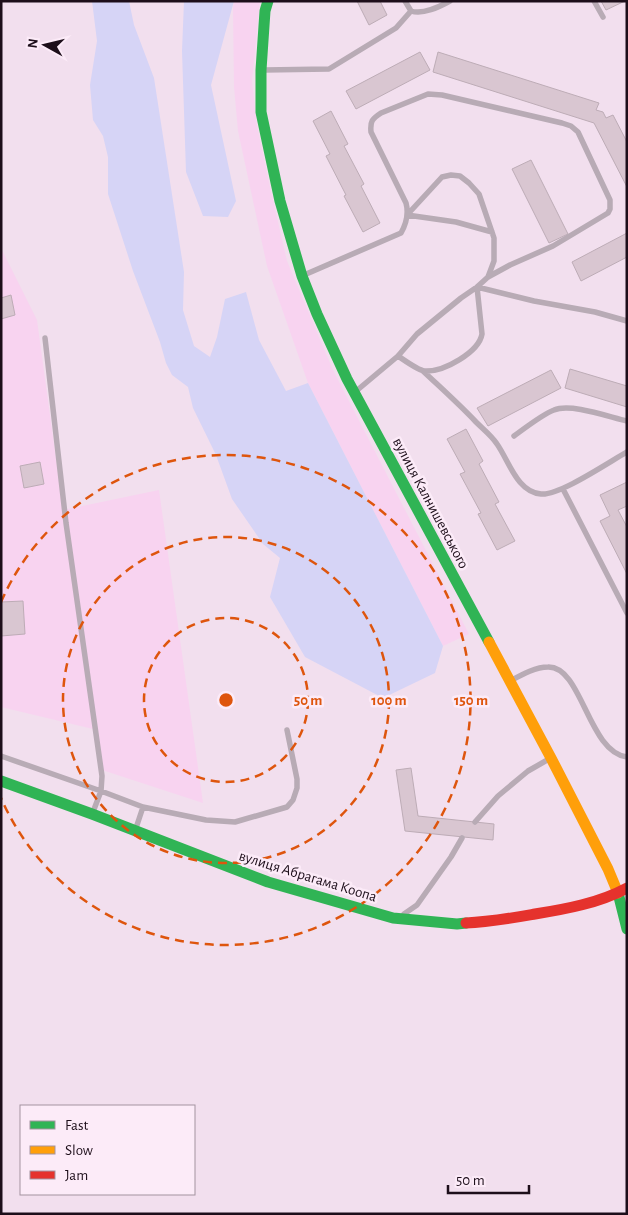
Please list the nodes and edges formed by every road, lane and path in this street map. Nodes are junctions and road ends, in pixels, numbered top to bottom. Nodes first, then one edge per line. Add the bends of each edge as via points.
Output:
1 (268, 1) edge
2 (405, 1) edge
3 (450, 1) edge
4 (594, 1) edge
5 (411, 11) junction
6 (603, 17) dead end
7 (261, 70) junction
8 (407, 215) junction
9 (492, 232) junction
10 (302, 276) junction
11 (488, 277) junction
12 (477, 288) junction
13 (627, 321) edge
14 (45, 338) dead end
15 (398, 356) junction
16 (423, 372) junction
17 (355, 392) junction
18 (627, 421) edge
19 (514, 436) dead end
20 (627, 452) edge
21 (563, 489) junction
22 (627, 613) edge
23 (510, 681) junction
24 (287, 730) dead end
25 (1, 756) edge
26 (627, 757) edge
27 (551, 758) junction
28 (1, 781) edge
29 (101, 791) junction
30 (143, 807) junction
31 (92, 814) junction
32 (475, 822) dead end
33 (135, 831) junction
34 (462, 838) dead end
35 (622, 890) edge
36 (393, 918) junction
37 (627, 929) edge

1 - 7 street, вулиця Калнишевського
2 - 5 lane
3 - 5 lane via 426,10
4 - 6 lane
5 - 7 lane via 396,28 329,69
7 - 10 street, вулиця Калнишевського via 261,112 280,201
8 - 9 lane via 456,222
8 - 9 lane via 442,177 460,176 479,194
8 - 10 lane via 401,234
8 - 11 lane via 406,203 371,132 371,122 381,113 428,94 442,95 574,128 610,200 610,209 553,246
9 - 11 lane via 494,261
10 - 17 street, вулиця Калнишевського via 316,314
11 - 12 lane
12 - 13 lane
12 - 15 lane via 417,334
12 - 16 lane via 481,340 458,361
14 - 29 lane via 66,523 101,764
15 - 16 lane
15 - 17 lane
16 - 21 lane via 496,442 526,488 540,494
17 - 23 street, вулиця Калнишевського
18 - 19 lane via 559,408
20 - 21 lane
21 - 22 lane
23 - 26 lane via 535,670 556,668 573,686 604,742 612,751
23 - 27 street, вулиця Калнишевського
24 - 30 lane via 297,779 293,800 287,807 235,822 206,820
25 - 29 lane
27 - 32 lane via 528,771 498,796
27 - 35 street, вулиця Калнишевського
28 - 31 street, вулиця Абрагама Коопа
29 - 30 lane
29 - 31 lane
30 - 33 lane
31 - 33 street, вулиця Абрагама Коопа
33 - 36 street, вулиця Абрагама Коопа via 268,882
34 - 36 lane via 417,905 406,914
35 - 36 street, вулиця Абрагама Коопа via 572,908 491,922 457,924
35 - 37 street, вулиця Калнишевського

